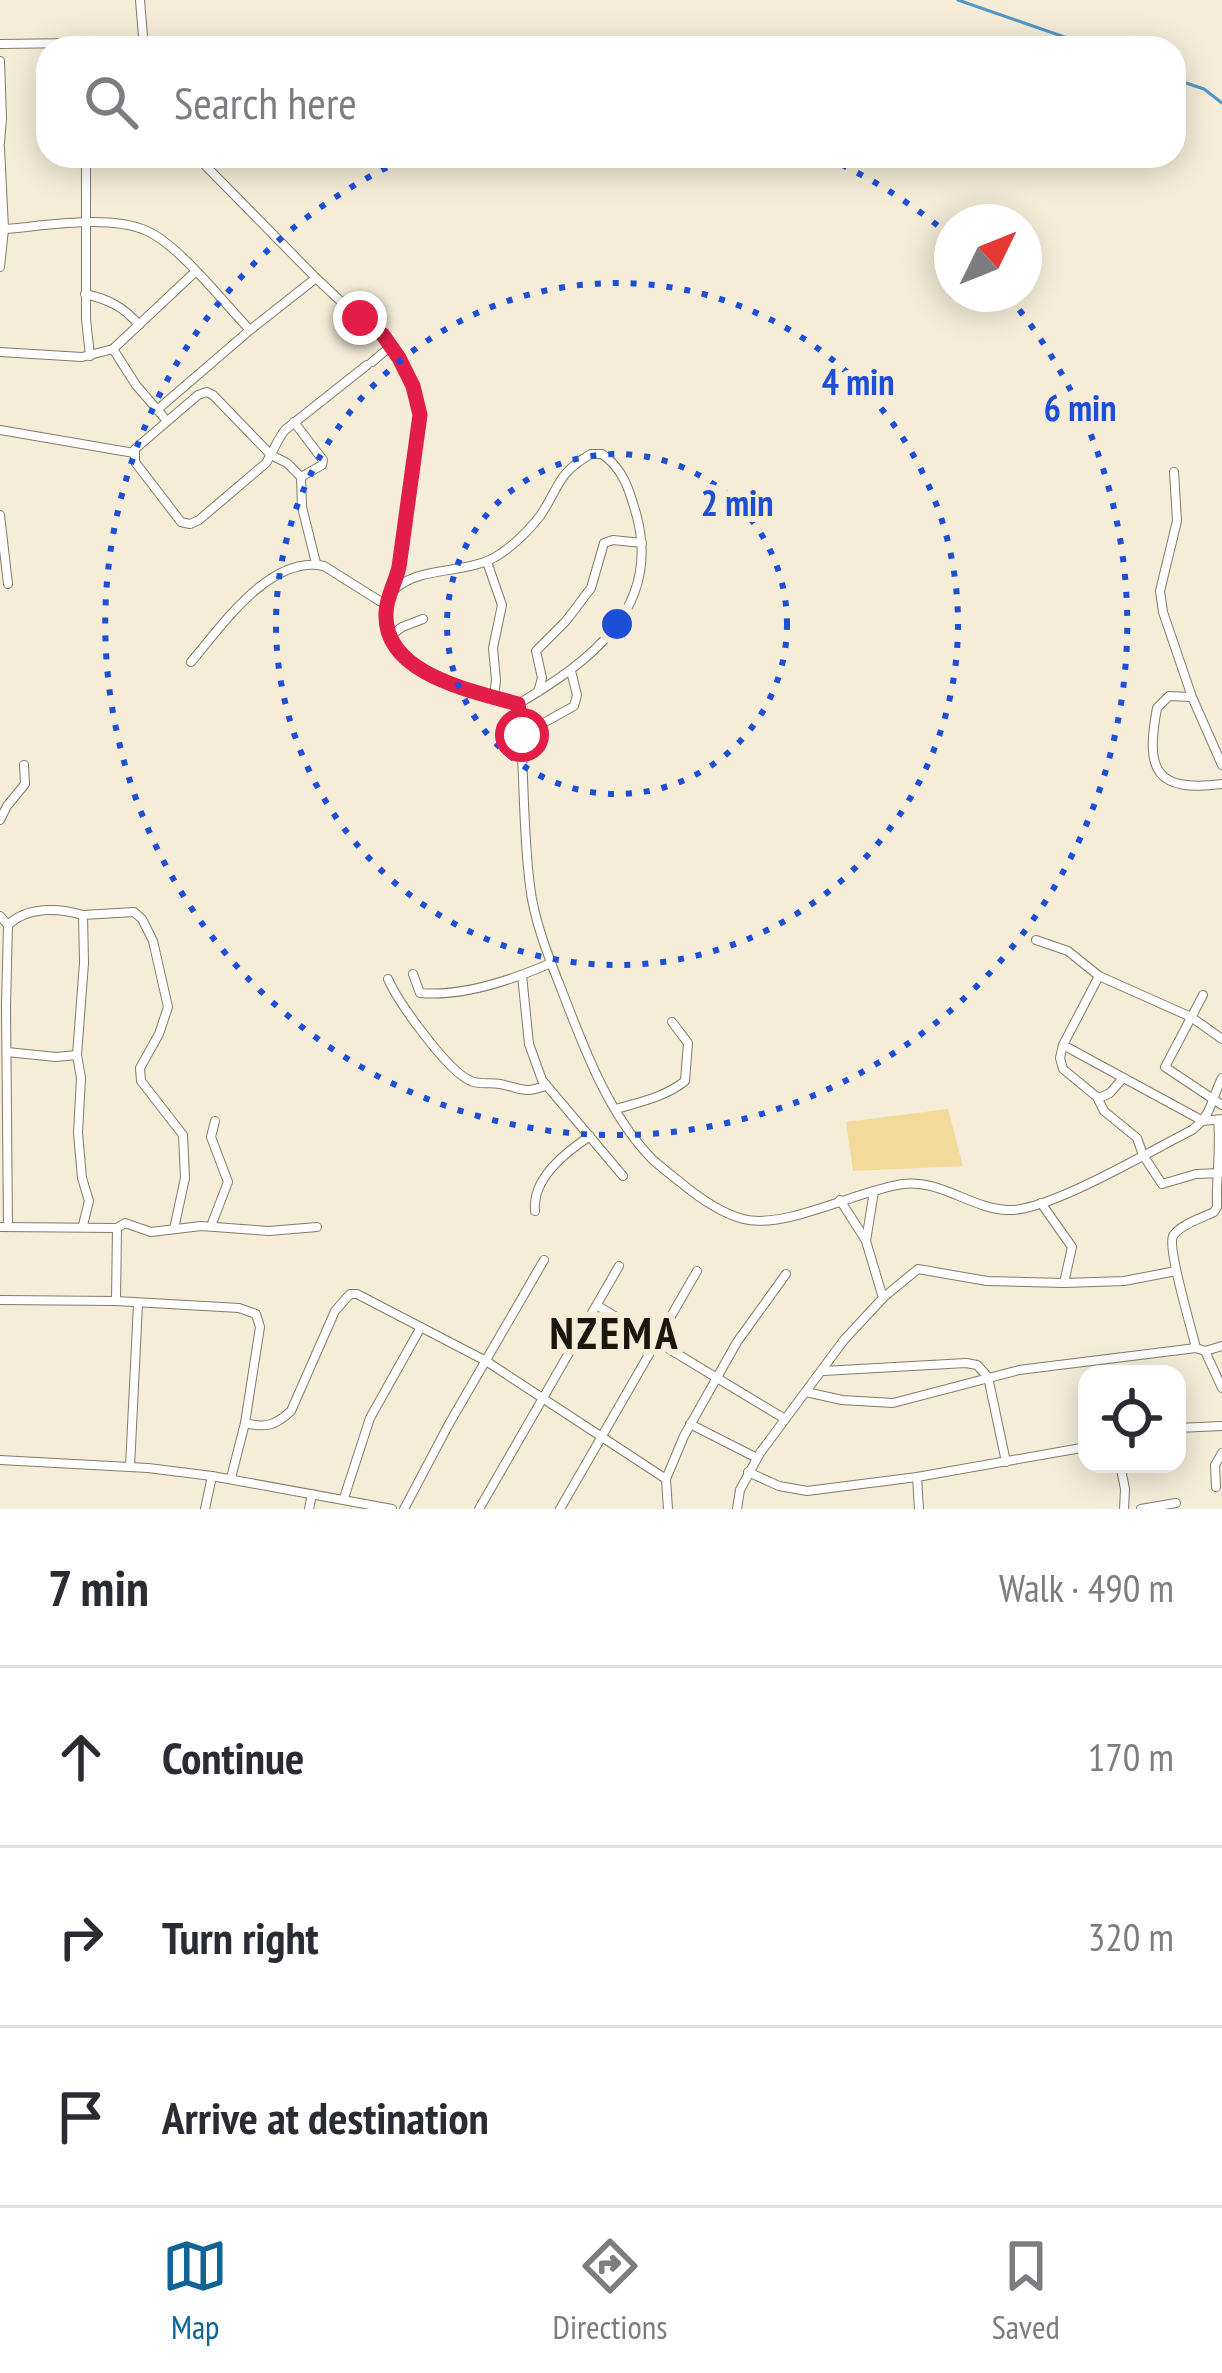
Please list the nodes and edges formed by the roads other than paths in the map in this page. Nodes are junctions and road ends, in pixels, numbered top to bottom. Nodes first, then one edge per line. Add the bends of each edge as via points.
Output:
1 (140, 0) edge
2 (143, 36) edge
3 (0, 44) edge
4 (36, 44) edge
5 (0, 61) edge
6 (0, 146) edge
7 (86, 168) edge
8 (208, 168) edge
9 (85, 223) junction
10 (4, 229) junction
11 (0, 267) edge
12 (195, 272) junction
13 (316, 278) junction
14 (86, 294) junction
15 (139, 325) junction
16 (250, 330) junction
17 (391, 346) junction
18 (112, 349) junction
19 (0, 352) edge
20 (90, 356) junction
21 (157, 410) junction
22 (167, 421) junction
23 (294, 422) junction
24 (0, 429) edge
25 (134, 453) junction
26 (271, 455) junction
27 (1174, 472) dead end
28 (302, 477) junction
29 (0, 514) edge
30 (642, 543) junction
31 (488, 562) junction
32 (316, 563) junction
33 (8, 584) dead end
34 (395, 588) junction
35 (386, 605) junction
36 (423, 619) dead end
37 (390, 636) junction
38 (190, 662) dead end
39 (571, 671) junction
40 (538, 692) junction
41 (494, 697) junction
42 (1192, 697) junction
43 (518, 704) junction
44 (522, 735) junction
45 (24, 765) dead end
46 (1222, 765) edge
47 (1222, 784) edge
48 (0, 820) edge
49 (83, 915) junction
50 (0, 916) edge
51 (8, 925) junction
52 (1036, 940) dead end
53 (551, 963) junction
54 (413, 974) dead end
55 (522, 975) junction
56 (1099, 976) junction
57 (388, 979) dead end
58 (1203, 994) dead end
59 (1191, 1018) junction
60 (672, 1022) dead end
61 (1222, 1039) edge
62 (1063, 1046) junction
63 (7, 1052) junction
64 (77, 1054) junction
65 (1123, 1078) junction
66 (1222, 1078) edge
67 (545, 1086) junction
68 (1099, 1099) junction
69 (1219, 1103) edge
70 (616, 1108) junction
71 (1220, 1120) edge
72 (215, 1121) dead end
73 (1203, 1121) junction
74 (590, 1136) junction
75 (1142, 1156) junction
76 (1219, 1173) edge
77 (623, 1176) dead end
78 (875, 1190) junction
79 (840, 1201) junction
80 (1041, 1203) junction
81 (536, 1211) dead end
82 (1208, 1215) junction
83 (1222, 1222) edge
84 (83, 1226) junction
85 (211, 1226) junction
86 (4, 1227) edge
87 (317, 1227) dead end
88 (117, 1228) junction
89 (174, 1229) junction
90 (866, 1240) junction
91 (544, 1259) dead end
92 (620, 1266) dead end
93 (697, 1271) dead end
94 (1176, 1271) junction
95 (786, 1274) dead end
96 (1064, 1283) junction
97 (883, 1298) junction
98 (0, 1300) edge
99 (116, 1301) junction
100 (138, 1304) junction
101 (598, 1306) junction
102 (421, 1327) junction
103 (656, 1342) junction
104 (1222, 1346) edge
105 (1200, 1350) junction
106 (486, 1361) junction
107 (821, 1372) junction
108 (988, 1377) junction
109 (716, 1378) junction
110 (1219, 1378) edge
111 (1222, 1388) edge
112 (806, 1392) junction
113 (544, 1398) junction
114 (785, 1419) junction
115 (244, 1423) junction
116 (690, 1424) junction
117 (1222, 1426) edge
118 (1186, 1428) edge
119 (602, 1438) junction
120 (1078, 1450) edge
121 (1222, 1453) edge
122 (757, 1458) junction
123 (0, 1460) edge
124 (14, 1462) junction
125 (1006, 1462) junction
126 (130, 1467) junction
127 (0, 1469) edge
128 (748, 1472) junction
129 (1121, 1473) edge
130 (212, 1476) junction
131 (916, 1477) junction
132 (231, 1478) junction
133 (666, 1479) junction
134 (1216, 1487) dead end
135 (312, 1494) junction
136 (344, 1498) junction
137 (1176, 1503) dead end
138 (205, 1509) edge
139 (309, 1509) edge
140 (392, 1509) edge
141 (404, 1509) edge
142 (479, 1509) edge
143 (560, 1509) edge
144 (668, 1509) edge
145 (737, 1509) edge
146 (919, 1509) edge
147 (1124, 1509) edge
148 (1141, 1509) edge

1 - 2 street
3 - 4 street
5 - 6 street
6 - 10 street
7 - 9 street
8 - 13 street
9 - 10 street
9 - 12 street via 151,232
9 - 14 street
10 - 11 street
12 - 15 street
12 - 16 street
13 - 16 street
13 - 17 street
14 - 15 street via 124,309
14 - 20 street
15 - 18 street
16 - 21 street
17 - 23 street
17 - 34 street via 420,415
18 - 20 street
18 - 21 street
19 - 20 street
21 - 22 street
22 - 25 street
22 - 26 street via 207,392
23 - 26 street
23 - 28 street via 323,460
24 - 25 street
25 - 26 street via 190,524
26 - 28 street
27 - 42 street via 1177,521 1160,590
28 - 32 street
29 - 33 street
30 - 31 street via 620,471 591,454 560,478 517,541
30 - 39 street via 630,604
30 - 40 street via 604,543 591,588 536,651
31 - 34 street
31 - 41 street via 502,605
32 - 35 street
32 - 38 street via 266,580
34 - 35 street
35 - 37 street
36 - 37 street
37 - 41 street via 420,671
39 - 40 street
39 - 44 street via 574,706
40 - 43 street
41 - 43 street
42 - 46 street
42 - 47 street via 1159,704 1157,772 1175,785
43 - 44 street
44 - 53 street via 530,891
45 - 48 street via 25,784
49 - 51 street via 34,912
49 - 64 street
49 - 89 street via 134,912 153,941 167,1007 140,1068 141,1081 183,1135
50 - 51 street
51 - 63 street
52 - 56 street via 1068,951
53 - 55 street
53 - 70 street
54 - 55 street via 420,993 431,994
55 - 67 street via 530,1044
56 - 59 street
56 - 62 street
57 - 67 street via 402,1007 467,1080 522,1092
58 - 59 street
59 - 61 street
59 - 69 street via 1165,1067
60 - 70 street via 688,1040 686,1082
62 - 65 street
62 - 68 street via 1063,1069
63 - 64 street
63 - 86 street
64 - 84 street via 89,1201
65 - 68 street
65 - 73 street
66 - 69 street
67 - 74 street
68 - 75 street via 1137,1138
69 - 73 street
70 - 79 street via 653,1160 743,1219 777,1219
71 - 73 street
71 - 76 street
72 - 85 street via 212,1137 228,1182
73 - 75 street
74 - 77 street
74 - 81 street via 550,1170
75 - 76 street via 1166,1185
75 - 80 street
76 - 82 street via 1217,1207
78 - 79 street
78 - 80 street via 915,1184 1000,1209
78 - 90 street
79 - 90 street
80 - 96 street via 1072,1247
82 - 83 street
82 - 94 street via 1174,1235
84 - 86 street
84 - 88 street
85 - 87 street
85 - 89 street
88 - 89 street
88 - 99 street
90 - 97 street
91 - 106 street
92 - 101 street
93 - 103 street
94 - 96 street
94 - 105 street
95 - 109 street
96 - 97 street via 918,1269
97 - 107 street
98 - 99 street
99 - 100 street
100 - 115 street via 256,1314
100 - 126 street
101 - 103 street
101 - 113 street
102 - 106 street
102 - 115 street via 350,1294 291,1411 273,1425
102 - 136 street via 370,1418
103 - 109 street
103 - 119 street
104 - 105 street
105 - 108 street
105 - 110 street
106 - 113 street
106 - 141 street
107 - 108 street via 970,1363
107 - 112 street
108 - 112 street via 893,1403
108 - 125 street
109 - 114 street
109 - 116 street
110 - 111 street
112 - 114 street
113 - 119 street
113 - 142 street
114 - 122 street
115 - 132 street
116 - 122 street
116 - 133 street
117 - 118 street
119 - 133 street
119 - 143 street
120 - 125 street
121 - 134 street
122 - 128 street
123 - 124 street
124 - 126 street
124 - 127 street
125 - 131 street
126 - 130 street
128 - 131 street via 799,1491
128 - 145 street
129 - 147 street
130 - 132 street
130 - 138 street
131 - 146 street
132 - 135 street
133 - 144 street
135 - 136 street
135 - 139 street
136 - 140 street
137 - 148 street

